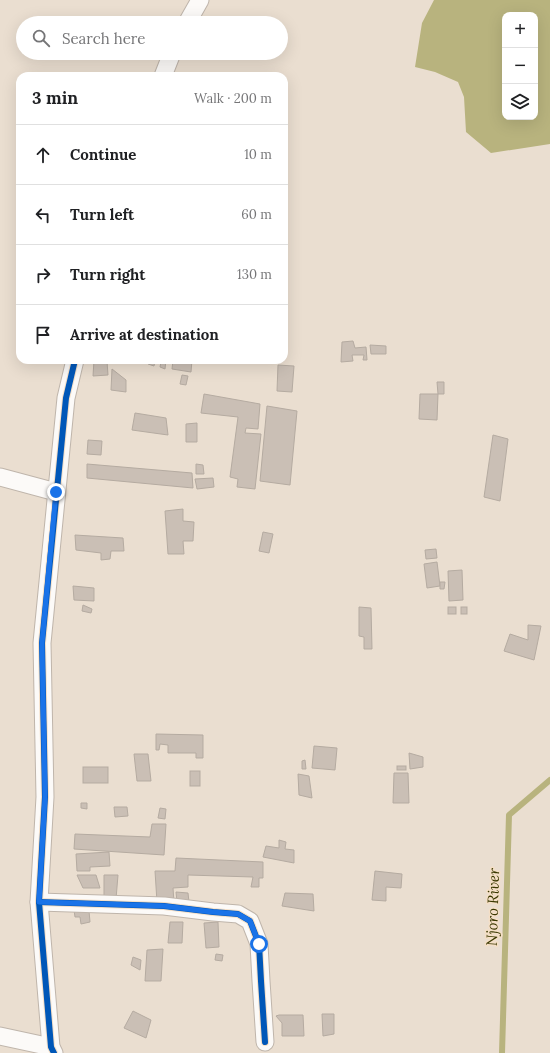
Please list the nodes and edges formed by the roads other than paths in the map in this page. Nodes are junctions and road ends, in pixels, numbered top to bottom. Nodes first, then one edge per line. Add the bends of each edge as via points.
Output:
1 (200, 0) edge
2 (191, 16) edge
3 (169, 60) edge
4 (165, 72) edge
5 (74, 364) edge
6 (0, 477) edge
7 (56, 492) junction
8 (39, 902) junction
9 (0, 1036) edge
10 (265, 1042) dead end
11 (53, 1050) edge

1 - 2 street
3 - 4 street
5 - 7 street via 66,398
6 - 7 street
7 - 8 street via 42,643 45,797
8 - 10 street via 164,906 238,914 250,921 259,944
8 - 11 street
9 - 11 street

